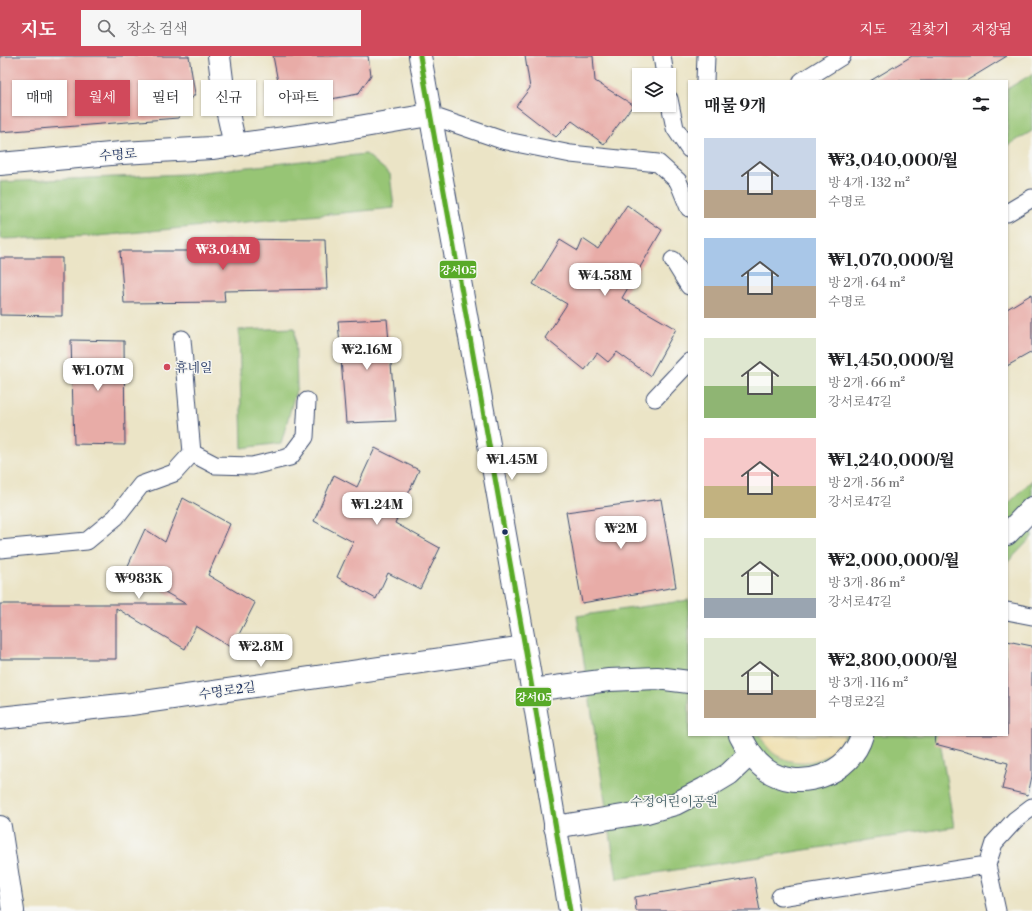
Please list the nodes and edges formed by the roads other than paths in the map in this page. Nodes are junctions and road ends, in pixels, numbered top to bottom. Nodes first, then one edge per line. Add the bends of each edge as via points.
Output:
1 (218, 56) edge
2 (420, 56) edge
3 (662, 56) edge
4 (706, 56) edge
5 (842, 56) edge
6 (664, 68) edge
7 (705, 80) edge
8 (804, 80) edge
9 (672, 112) edge
10 (429, 115) junction
11 (235, 145) junction
12 (688, 148) edge
13 (0, 164) edge
14 (1032, 198) edge
15 (688, 206) edge
16 (1008, 212) edge
17 (673, 260) dead end
18 (688, 284) edge
19 (182, 339) dead end
20 (688, 363) edge
21 (655, 398) dead end
22 (307, 401) dead end
23 (192, 453) junction
24 (1032, 508) edge
25 (1008, 533) edge
26 (0, 549) edge
27 (1008, 611) edge
28 (1032, 616) edge
29 (525, 647) junction
30 (688, 682) edge
31 (532, 690) junction
32 (0, 718) edge
33 (741, 736) edge
34 (862, 736) edge
35 (750, 754) junction
36 (1032, 807) edge
37 (0, 827) edge
38 (555, 827) junction
39 (987, 865) junction
40 (780, 897) dead end
41 (13, 911) edge
42 (570, 911) edge
43 (997, 911) edge

1 - 11 street
2 - 10 street
3 - 6 lane
4 - 7 lane
5 - 8 lane
9 - 12 lane via 675,128
10 - 11 street, 수명로
10 - 15 lane via 502,140 571,154 658,163 678,181
10 - 29 street
11 - 13 street, 수명로
14 - 16 lane
17 - 18 lane
19 - 23 lane
20 - 21 lane
22 - 23 lane via 305,437 290,457 252,466 215,466
23 - 26 lane via 174,473 141,485 116,517 87,541
24 - 25 street
27 - 28 lane
29 - 31 street
29 - 32 street, 수명로2길 via 131,704
30 - 31 street via 658,678 616,680
31 - 38 street
33 - 35 street
34 - 35 street via 847,762 828,774 807,780 785,778 766,769
35 - 38 street via 729,774 675,804 647,812
36 - 39 lane via 1015,820 994,843
37 - 41 street
38 - 42 street
39 - 40 lane
39 - 43 lane

